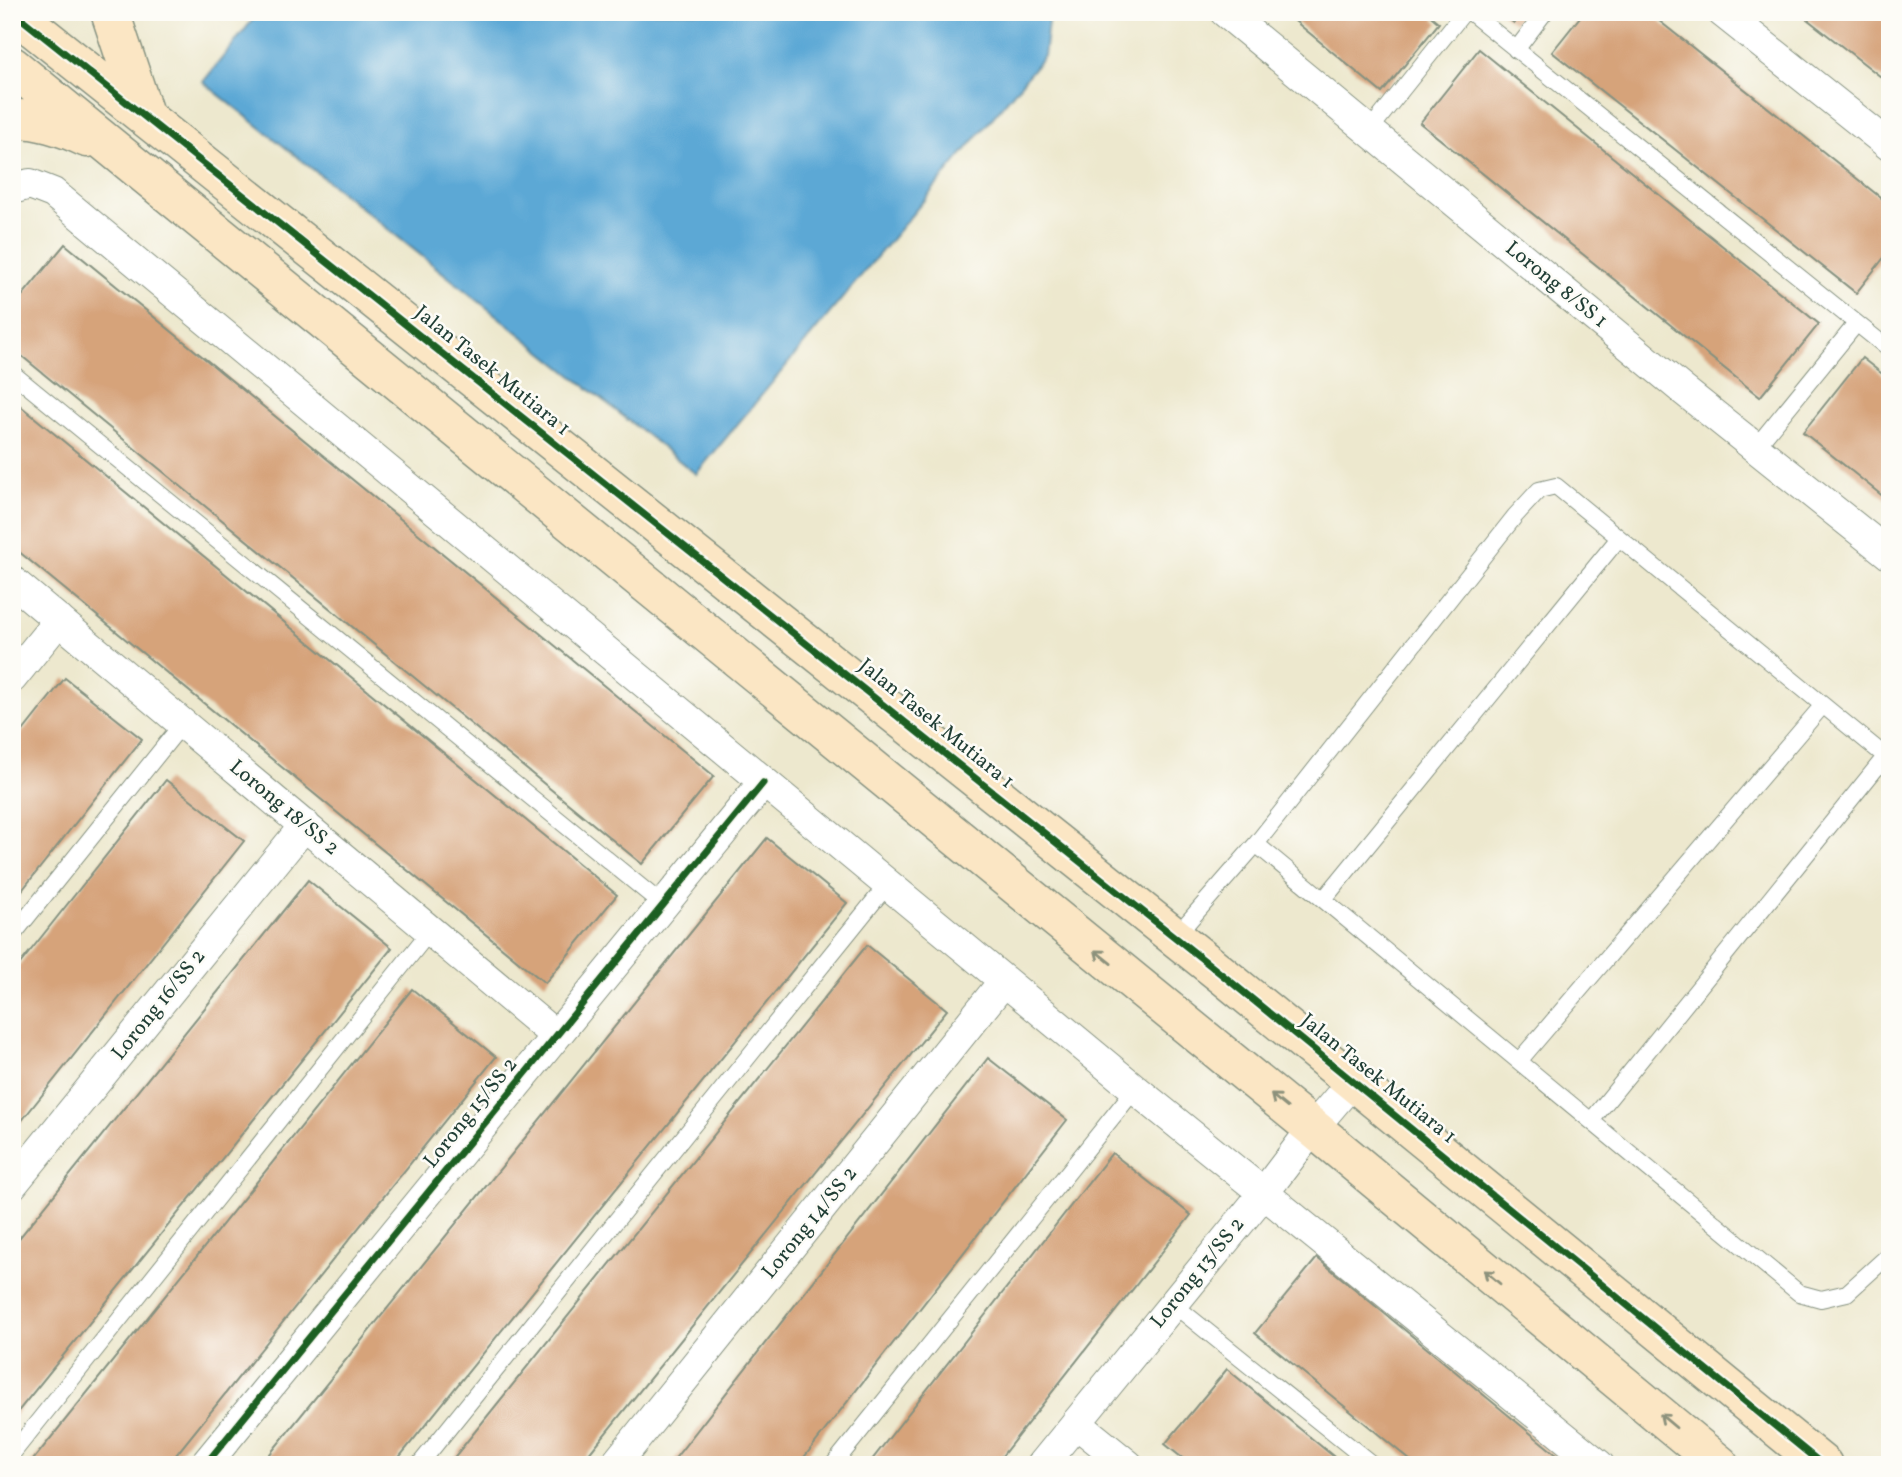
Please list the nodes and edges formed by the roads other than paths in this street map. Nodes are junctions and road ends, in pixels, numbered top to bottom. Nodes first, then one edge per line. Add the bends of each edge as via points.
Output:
1 (110, 12) edge
2 (1225, 12) edge
3 (1464, 12) edge
4 (1470, 12) edge
5 (1545, 12) edge
6 (1722, 12) edge
7 (18, 18) edge
8 (1516, 50) junction
9 (12, 66) edge
10 (145, 117) junction
11 (12, 119) edge
12 (1369, 131) junction
13 (1890, 146) edge
14 (117, 152) junction
15 (12, 189) edge
16 (1856, 324) junction
17 (1890, 350) edge
18 (12, 373) edge
19 (1755, 448) junction
20 (1619, 538) junction
21 (1890, 555) edge
22 (12, 581) edge
23 (59, 620) junction
24 (12, 678) edge
25 (1823, 705) junction
26 (183, 723) junction
27 (1888, 758) edge
28 (763, 783) junction
29 (305, 825) junction
30 (1256, 844) junction
31 (887, 885) junction
32 (1324, 899) junction
33 (663, 905) junction
34 (430, 931) junction
35 (12, 936) edge
36 (1175, 937) junction
37 (1004, 981) junction
38 (556, 1036) junction
39 (1519, 1061) junction
40 (1353, 1081) junction
41 (1135, 1089) junction
42 (1591, 1121) junction
43 (1313, 1128) junction
44 (12, 1185) edge
45 (1263, 1194) junction
46 (1890, 1254) edge
47 (1173, 1304) junction
48 (1076, 1423) junction
49 (12, 1454) edge
50 (205, 1465) edge
51 (419, 1465) edge
52 (615, 1465) edge
53 (833, 1465) edge
54 (1042, 1465) edge
55 (1128, 1465) edge
56 (1373, 1465) edge
57 (1600, 1465) edge
58 (1720, 1465) edge
59 (1823, 1465) edge

1 - 10 street
2 - 12 street, Lorong 8/SS 1
3 - 12 lane
4 - 8 lane
5 - 8 lane
6 - 13 street
7 - 10 street, Jalan Tasek Mutiara 1
8 - 16 lane
9 - 14 street
10 - 36 street, Jalan Tasek Mutiara 1
11 - 14 street via 26,118 71,131
12 - 19 street, Lorong 8/SS 1
43 -> 14 street
15 - 28 street via 30,184 53,193
16 - 17 lane
16 - 19 lane
18 - 33 lane
19 - 21 street, Lorong 8/SS 1
20 - 25 lane
20 - 30 lane via 1556,486 1539,490
20 - 32 lane
22 - 23 street, Lorong 18/SS 2
23 - 24 street
23 - 26 street, Lorong 18/SS 2
25 - 27 lane
25 - 39 lane
26 - 29 street, Lorong 18/SS 2
26 - 35 lane
27 - 42 lane
28 - 31 street
28 - 33 street, Lorong 15/SS 2
29 - 34 street, Lorong 18/SS 2
29 - 44 street, Lorong 16/SS 2
30 - 32 lane
30 - 36 lane
31 - 37 street
31 - 51 lane
32 - 39 lane
33 - 38 street, Lorong 15/SS 2
34 - 38 street, Lorong 18/SS 2
34 - 49 lane
36 - 40 street, Jalan Tasek Mutiara 1
37 - 41 street
37 - 52 street, Lorong 14/SS 2
38 - 50 street, Lorong 15/SS 2
39 - 42 lane
40 - 43 street, Lorong 13/SS 2
40 - 59 street, Jalan Tasek Mutiara 1
41 - 45 street
41 - 53 lane
42 - 46 lane via 1799,1293 1821,1299 1847,1293
43 - 45 street, Lorong 13/SS 2
58 -> 43 street
45 - 47 street, Lorong 13/SS 2
45 - 57 street
47 - 48 street, Lorong 13/SS 2
47 - 56 lane
48 - 54 street, Lorong 13/SS 2
48 - 55 street

